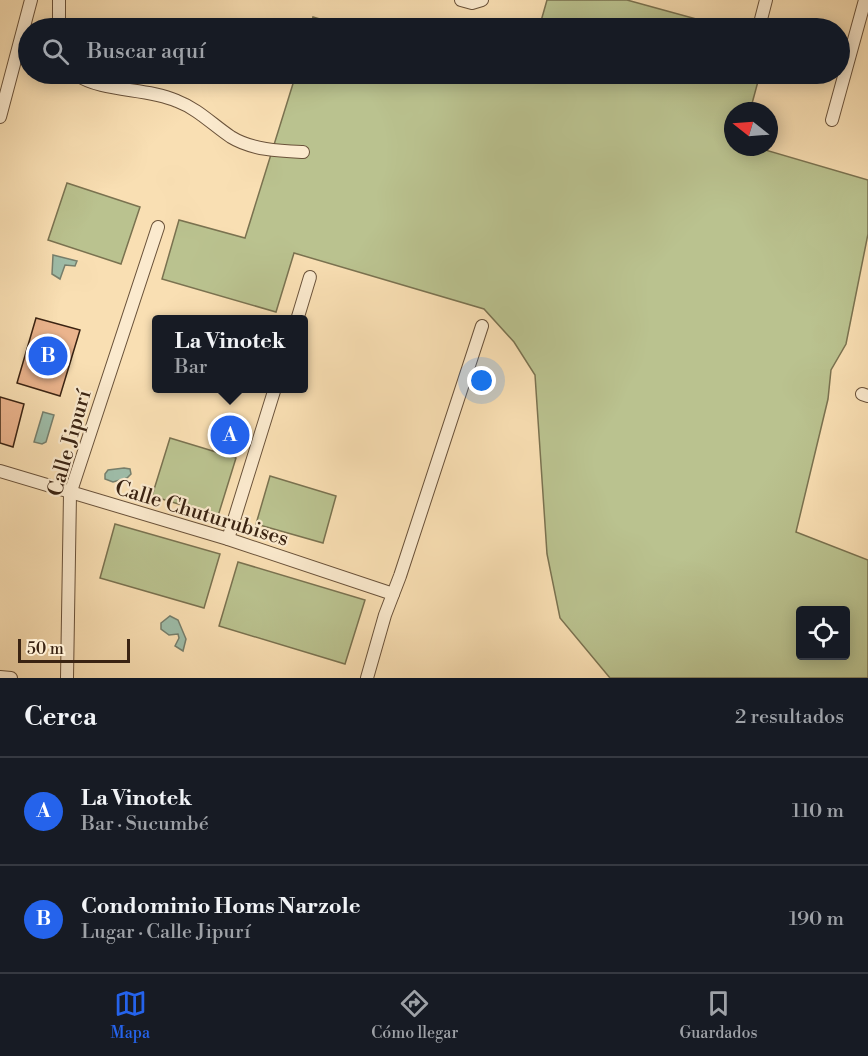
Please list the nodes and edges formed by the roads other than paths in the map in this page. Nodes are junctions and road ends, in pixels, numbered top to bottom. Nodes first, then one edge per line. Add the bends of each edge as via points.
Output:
1 (31, 0) edge
2 (59, 0) edge
3 (461, 0) edge
4 (482, 0) edge
5 (766, 0) edge
6 (865, 0) edge
7 (26, 18) edge
8 (59, 18) edge
9 (761, 18) edge
10 (18, 49) edge
11 (850, 55) edge
12 (99, 84) edge
13 (842, 84) edge
14 (0, 117) edge
15 (832, 120) dead end
16 (303, 152) dead end
17 (158, 227) dead end
18 (310, 277) dead end
19 (299, 315) edge
20 (482, 326) dead end
21 (273, 393) edge
22 (0, 471) edge
23 (70, 494) junction
24 (228, 539) junction
25 (393, 594) junction
26 (0, 678) edge
27 (11, 678) edge
28 (67, 678) edge
29 (367, 678) edge

1 - 7 street
2 - 8 street
3 - 4 street
5 - 9 street
6 - 11 street
10 - 14 street
12 - 16 street via 176,100 233,138 260,147
13 - 15 street
17 - 23 street, Calle Jipurí
18 - 19 street
20 - 25 street
21 - 24 street
22 - 23 street, Calle Chuturubises
23 - 24 street, Calle Chuturubises
23 - 28 street, Calle Jipurí
24 - 25 street, Calle Chuturubises
25 - 29 street
26 - 27 street

